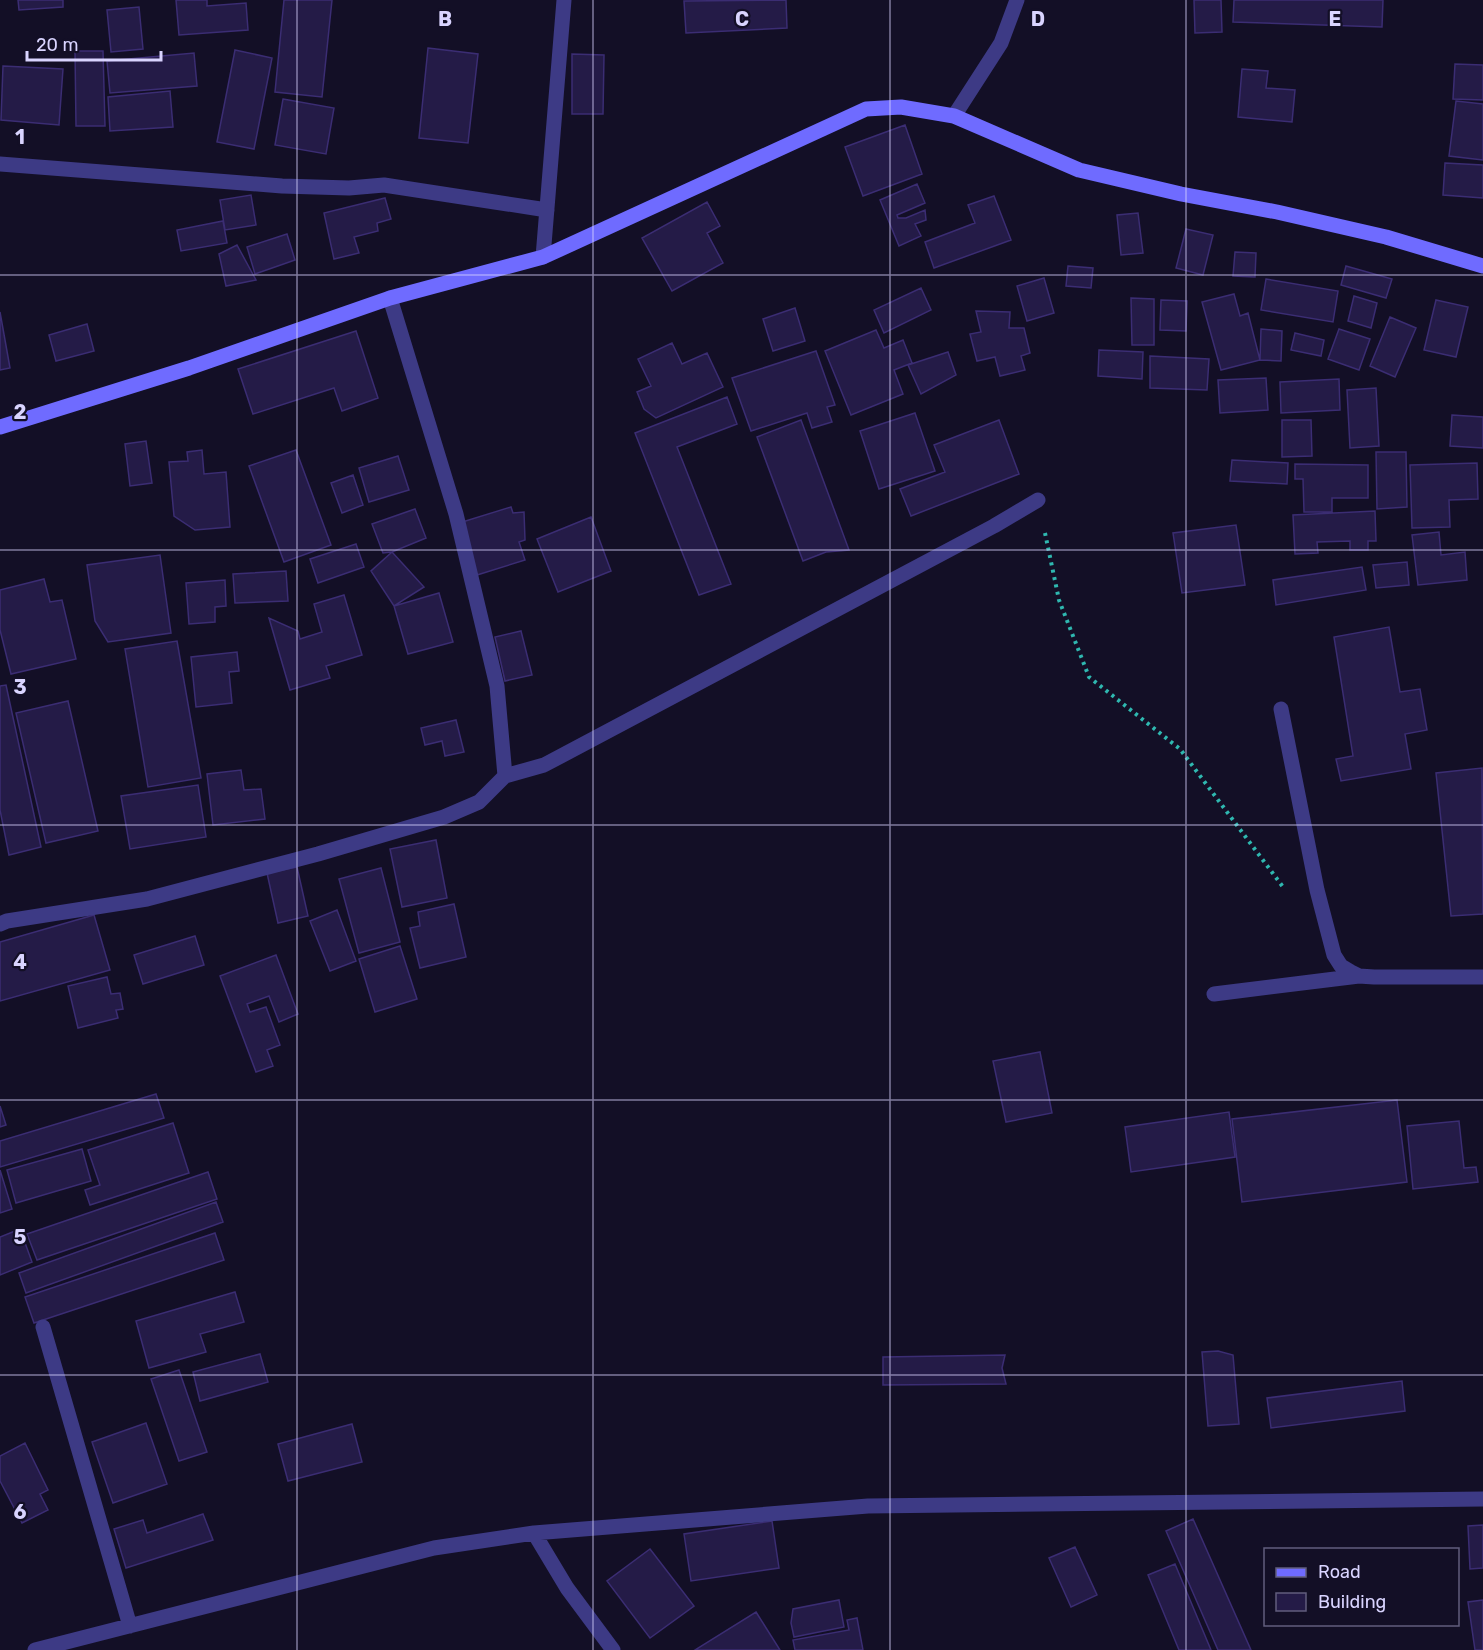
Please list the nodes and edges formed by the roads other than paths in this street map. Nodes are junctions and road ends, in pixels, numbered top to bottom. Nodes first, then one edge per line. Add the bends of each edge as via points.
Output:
1 (564, 0) edge
2 (1017, 0) edge
3 (954, 116) junction
4 (0, 164) edge
5 (547, 210) junction
6 (543, 257) junction
7 (1483, 266) edge
8 (390, 298) junction
9 (0, 427) edge
10 (1038, 500) road end
11 (1281, 709) dead end
12 (505, 776) junction
13 (0, 924) edge
14 (1359, 976) junction
15 (1483, 977) edge
16 (1214, 994) dead end
17 (43, 1327) dead end
18 (1483, 1499) edge
19 (534, 1533) junction
20 (130, 1626) junction
21 (62, 1647) edge
22 (35, 1650) edge
23 (613, 1650) edge

1 - 5 street
2 - 3 street via 1001,43
3 - 6 main road via 901,107 866,109
3 - 7 main road via 1079,170 1386,237
4 - 5 street via 282,186 384,185
5 - 6 street
6 - 8 main road
8 - 9 main road via 189,368
8 - 12 street via 456,514 497,686
10 - 12 street via 544,765
11 - 14 street via 1334,955 1341,966
12 - 13 street via 478,802 444,817 318,854 147,898
14 - 15 street
14 - 16 street
17 - 20 street
18 - 19 street via 868,1506
19 - 20 street via 434,1548
19 - 23 street via 567,1588
20 - 21 street
21 - 22 street

